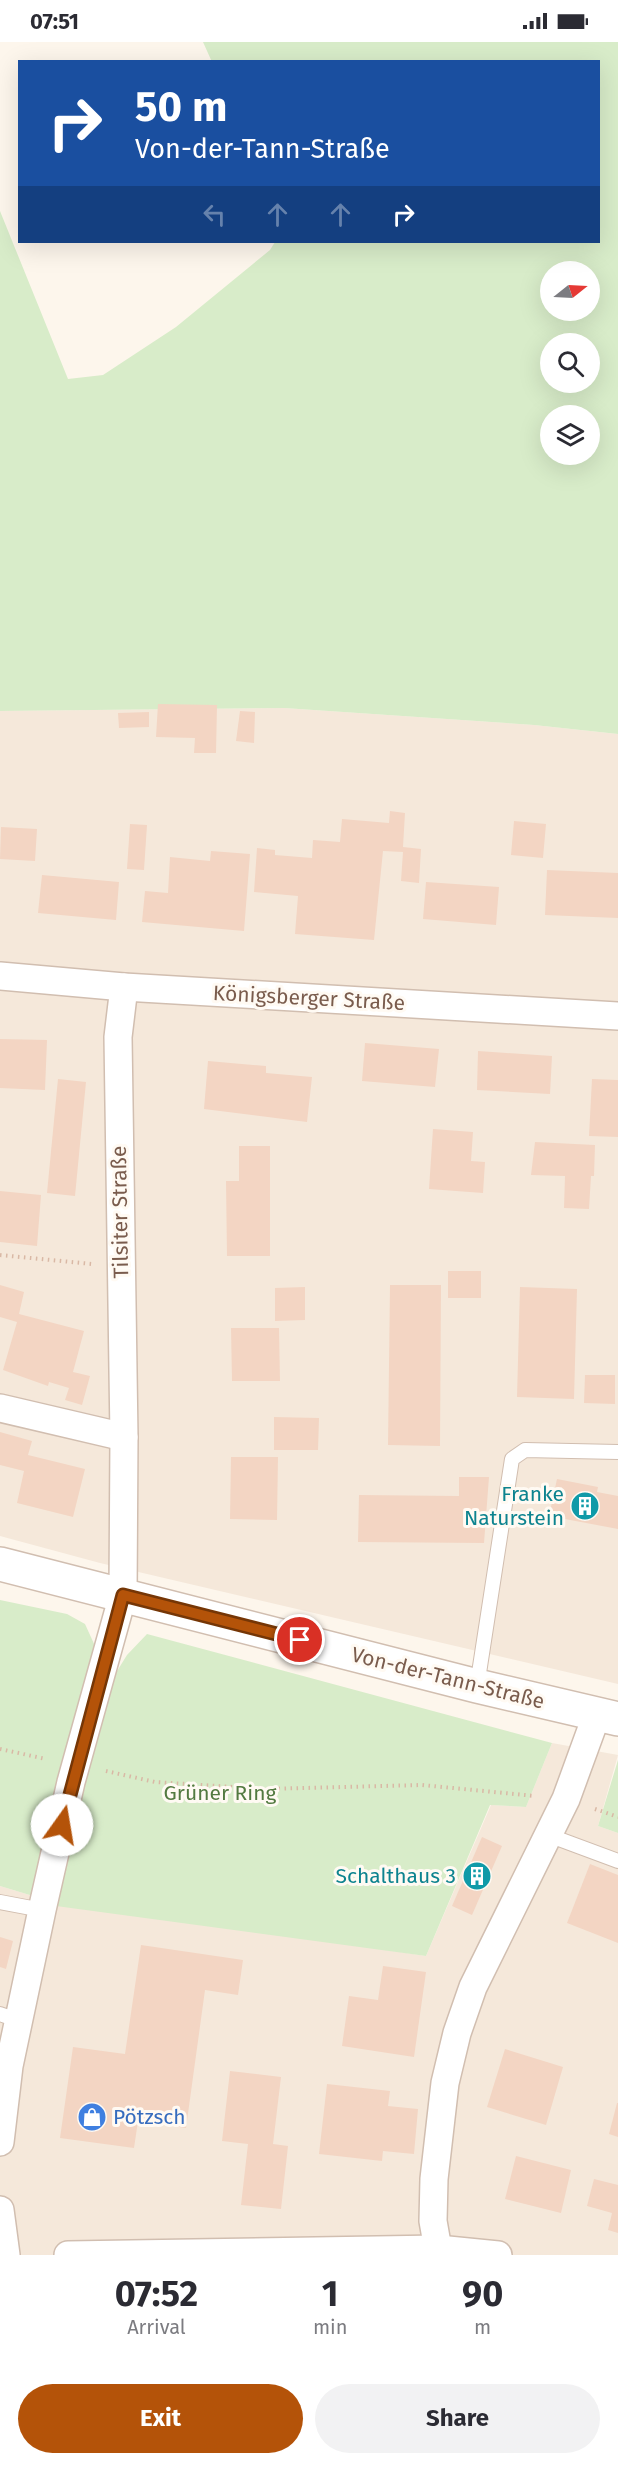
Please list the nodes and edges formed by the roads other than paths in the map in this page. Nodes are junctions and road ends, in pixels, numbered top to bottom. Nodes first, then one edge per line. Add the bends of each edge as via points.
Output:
1 (0, 976) edge
2 (124, 987) junction
3 (618, 1016) edge
4 (0, 1408) edge
5 (124, 1437) junction
6 (618, 1452) edge
7 (0, 1564) edge
8 (123, 1595) junction
9 (477, 1686) junction
10 (608, 1717) edge
11 (548, 1835) junction
12 (618, 1861) edge
13 (0, 1902) edge
14 (42, 1910) junction
15 (10, 2017) edge
16 (0, 2142) edge
17 (0, 2210) edge
18 (438, 2252) edge
19 (6, 2255) edge
20 (68, 2255) edge
21 (498, 2255) edge

1 - 2 street, Königsberger Straße
2 - 3 street, Königsberger Straße
2 - 5 street, Tilsiter Straße via 118,1037
4 - 5 street
5 - 8 street, Tilsiter Straße
6 - 9 lane via 525,1450 512,1459
7 - 8 street, Von-der-Tann-Straße
8 - 9 street, Von-der-Tann-Straße
8 - 14 street, Tilsiter Straße via 76,1765
9 - 10 street, Von-der-Tann-Straße
10 - 11 street
11 - 12 lane
11 - 18 street via 473,1987 457,2033 445,2083 434,2179 433,2221
13 - 14 lane
14 - 15 street, Tilsiter Straße
15 - 16 street, Tilsiter Straße
17 - 19 street
18 - 20 street
18 - 21 street

